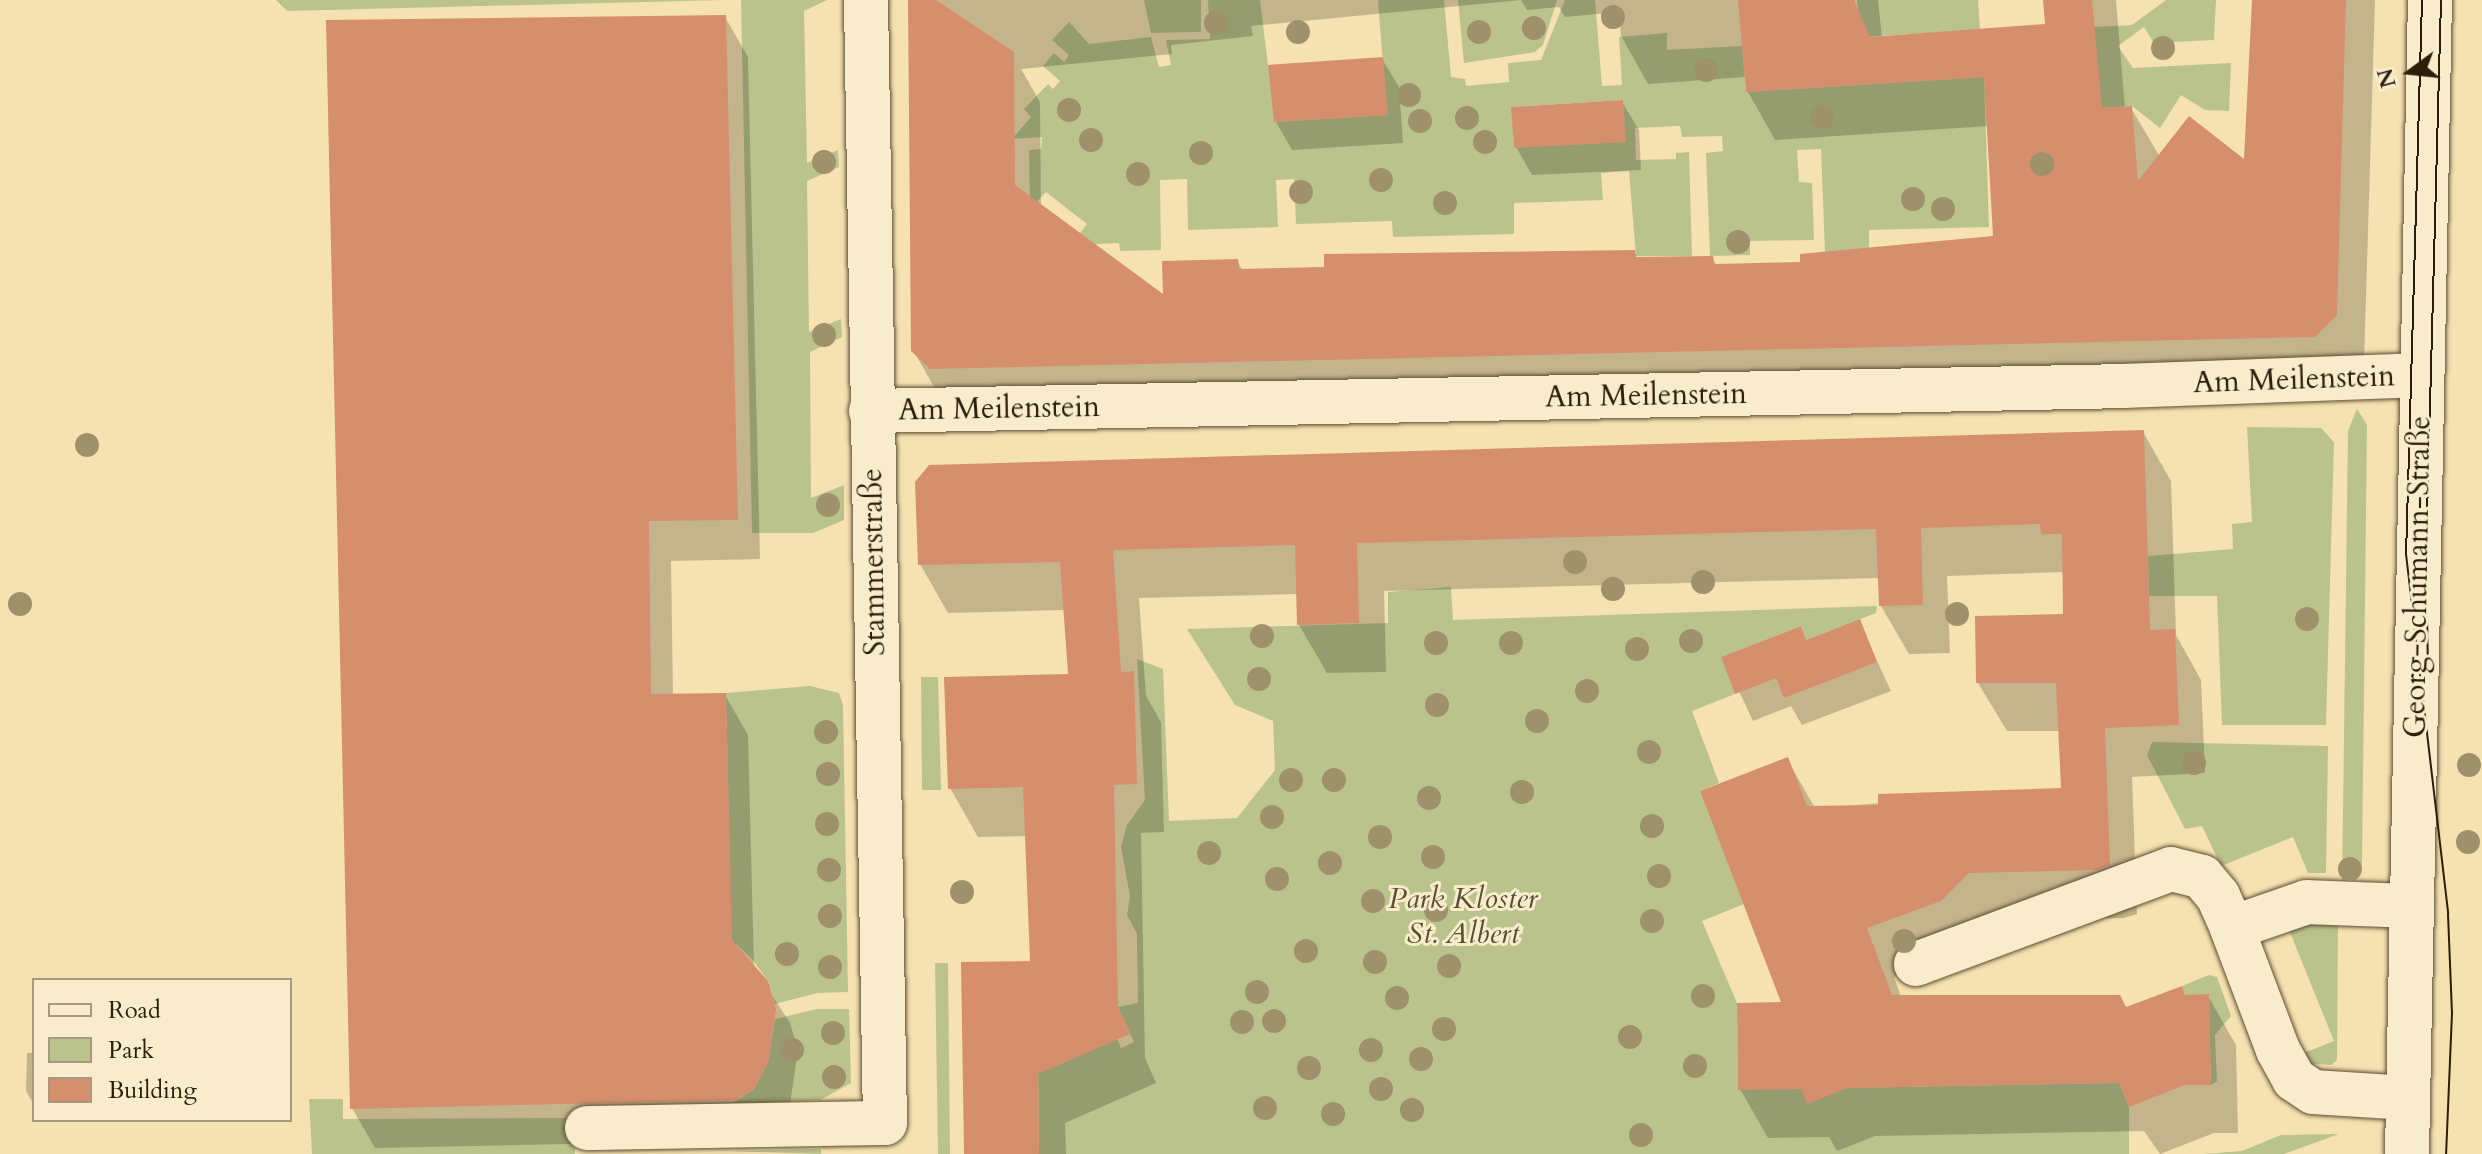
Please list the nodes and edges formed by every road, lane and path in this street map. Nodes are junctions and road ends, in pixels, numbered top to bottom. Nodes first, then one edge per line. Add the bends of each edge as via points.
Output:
1 (866, 0) edge
2 (2430, 0) edge
3 (2422, 375) junction
4 (871, 411) junction
5 (2412, 906) junction
6 (2232, 928) junction
7 (1916, 964) dead end
8 (2408, 1098) junction
9 (587, 1128) dead end
10 (2407, 1154) edge

1 - 4 street, Stammerstraße
2 - 3 street, Georg-Schumann-Straße
3 - 4 street, Am Meilenstein via 2124,386
3 - 5 street, Georg-Schumann-Straße
4 - 9 street, Stammerstraße via 885,1123
5 - 6 street via 2307,902
5 - 8 street, Georg-Schumann-Straße
6 - 7 street via 2218,896 2202,877 2171,869
6 - 8 street via 2294,1079 2313,1092
8 - 10 street, Georg-Schumann-Straße

